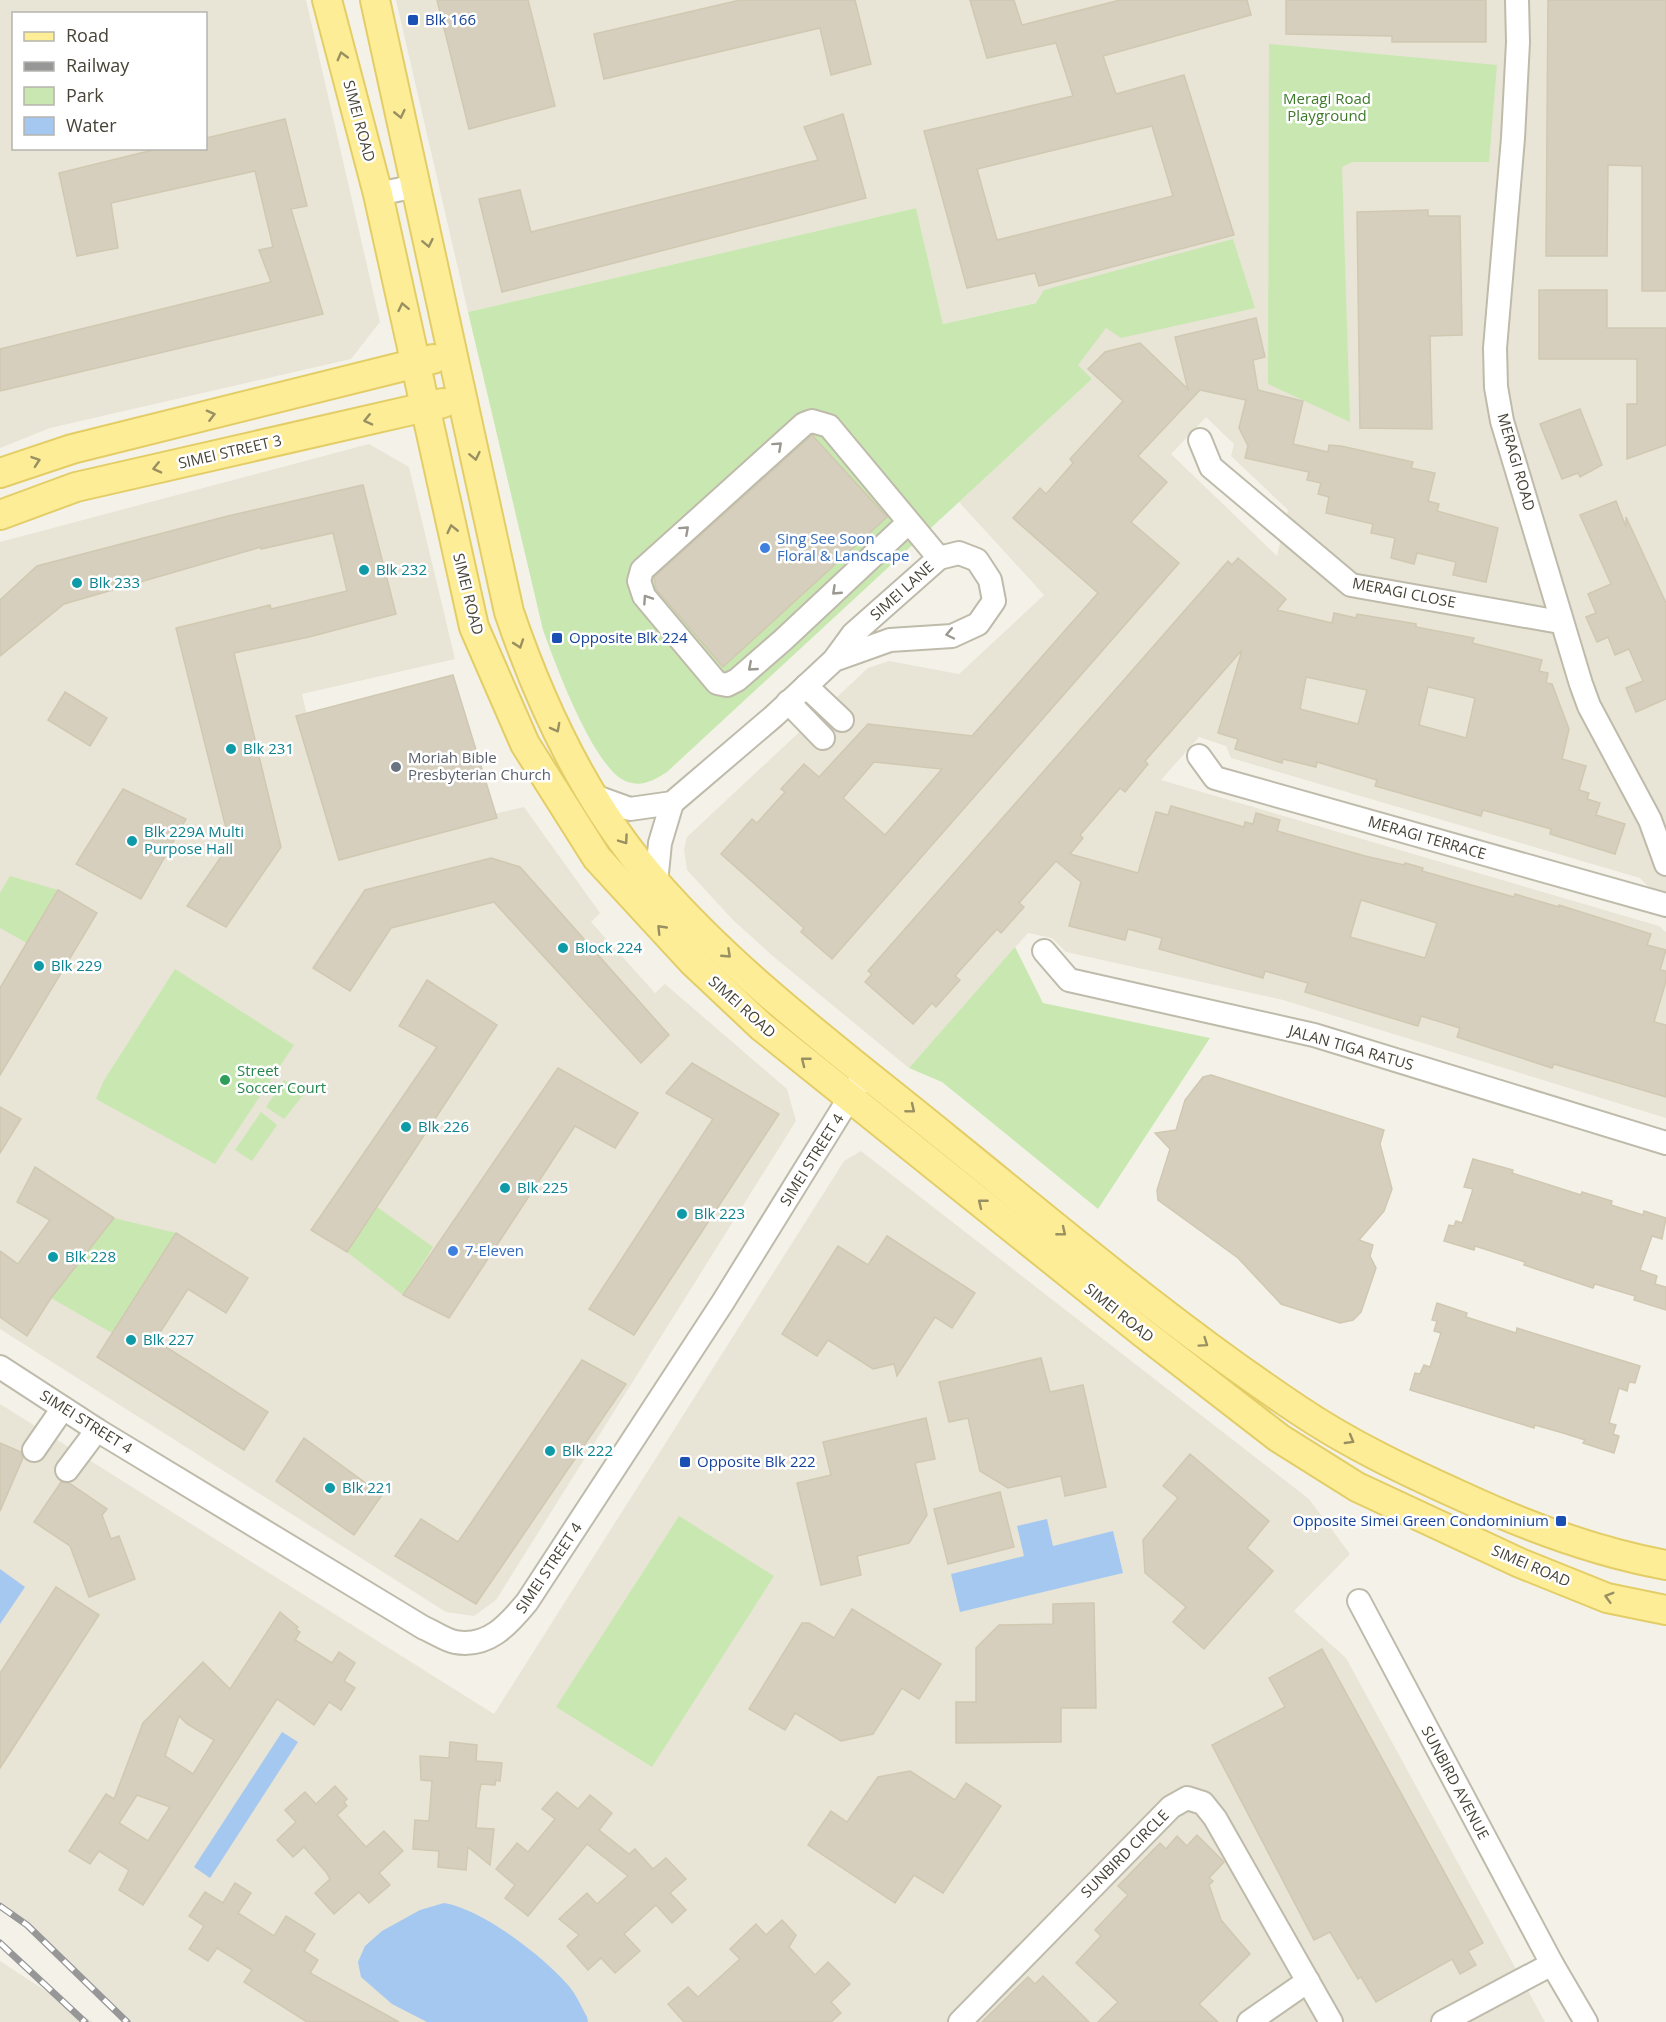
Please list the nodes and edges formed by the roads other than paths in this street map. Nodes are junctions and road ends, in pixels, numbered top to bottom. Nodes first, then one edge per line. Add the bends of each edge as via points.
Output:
1 (327, 0) edge
2 (375, 0) edge
3 (1517, 0) edge
4 (416, 186) junction
5 (378, 194) junction
6 (453, 353) junction
7 (415, 364) junction
8 (463, 398) junction
9 (425, 407) junction
10 (1200, 440) dead end
11 (0, 473) edge
12 (0, 514) edge
13 (909, 522) junction
14 (939, 558) junction
15 (508, 612) junction
16 (1560, 622) junction
17 (474, 627) junction
18 (834, 660) junction
19 (806, 686) junction
20 (789, 702) junction
21 (842, 720) dead end
22 (823, 738) dead end
23 (1199, 756) dead end
24 (594, 796) junction
25 (672, 803) junction
26 (1666, 864) edge
27 (656, 883) junction
28 (1666, 905) edge
29 (1044, 951) dead end
30 (865, 1072) junction
31 (850, 1098) junction
32 (1666, 1143) edge
33 (0, 1367) edge
34 (63, 1408) junction
35 (97, 1430) junction
36 (34, 1450) dead end
37 (67, 1470) dead end
38 (1666, 1565) edge
39 (1359, 1601) dead end
40 (1666, 1610) edge
41 (1552, 1964) junction
42 (1308, 1981) junction
43 (960, 2022) edge
44 (1249, 2022) edge
45 (1331, 2022) edge
46 (1443, 2022) edge
47 (1586, 2022) edge

5 -> 1 main road, SIMEI ROAD
2 -> 4 main road, SIMEI ROAD
3 - 16 street, MERAGI ROAD via 1514,138 1495,348 1496,387 1502,421
4 - 5 street
4 -> 6 main road, SIMEI ROAD
7 -> 5 main road, SIMEI ROAD
6 - 7 main road
6 - 8 main road, SIMEI ROAD
7 - 9 main road, SIMEI ROAD
11 -> 7 main road via 72,449
8 - 9 main road, SIMEI STREET 3
8 -> 15 main road, SIMEI ROAD
9 -> 12 main road, SIMEI STREET 3 via 76,487
17 -> 9 main road, SIMEI ROAD
10 - 16 street, MERAGI CLOSE via 1211,466 1351,585
13 -> 13 street via 727,685 717,683 644,596 639,581 642,570 804,423 829,426
13 - 14 street
14 - 18 street, SIMEI LANE via 853,634
14 -> 18 street, SIMEI LANE via 959,554 977,560 990,580 994,601 978,624 952,636 890,640
15 - 17 main road via 491,606 479,615
15 -> 24 main road, SIMEI ROAD via 530,675
16 - 26 street, MERAGI ROAD via 1589,706 1650,820
31 -> 17 main road, SIMEI ROAD via 762,1027 692,961 597,858 525,744
18 - 19 street, SIMEI LANE
19 - 20 street, SIMEI LANE
19 - 21 street
20 - 22 street
20 - 25 street, SIMEI LANE
23 - 28 street, MERAGI TERRACE via 1215,778
24 - 25 street via 630,809
24 -> 27 main road, SIMEI ROAD
25 - 27 street via 660,843
27 -> 30 main road, SIMEI ROAD via 779,1001
29 - 32 street, JALAN TIGA RATUS via 1069,980 1314,1035
30 - 31 street, SIMEI STREET 4
30 -> 38 main road, SIMEI ROAD via 1157,1309 1299,1411 1376,1455 1542,1532 1598,1551
31 - 35 street, SIMEI STREET 4 via 723,1302 526,1602 506,1628 480,1642 454,1642 424,1628
40 -> 31 main road, SIMEI ROAD via 1607,1598 1520,1563 1357,1486 1288,1444
33 - 34 street, SIMEI STREET 4
34 - 35 street, SIMEI STREET 4
34 - 36 street
35 - 37 street
39 - 41 street, SUNBIRD AVENUE
41 - 46 street
41 - 47 street, SUNBIRD AVENUE
42 - 43 street, SUNBIRD CIRCLE via 1215,1818 1203,1803 1187,1798 1171,1807
42 - 44 street
42 - 45 street, SUNBIRD CIRCLE

